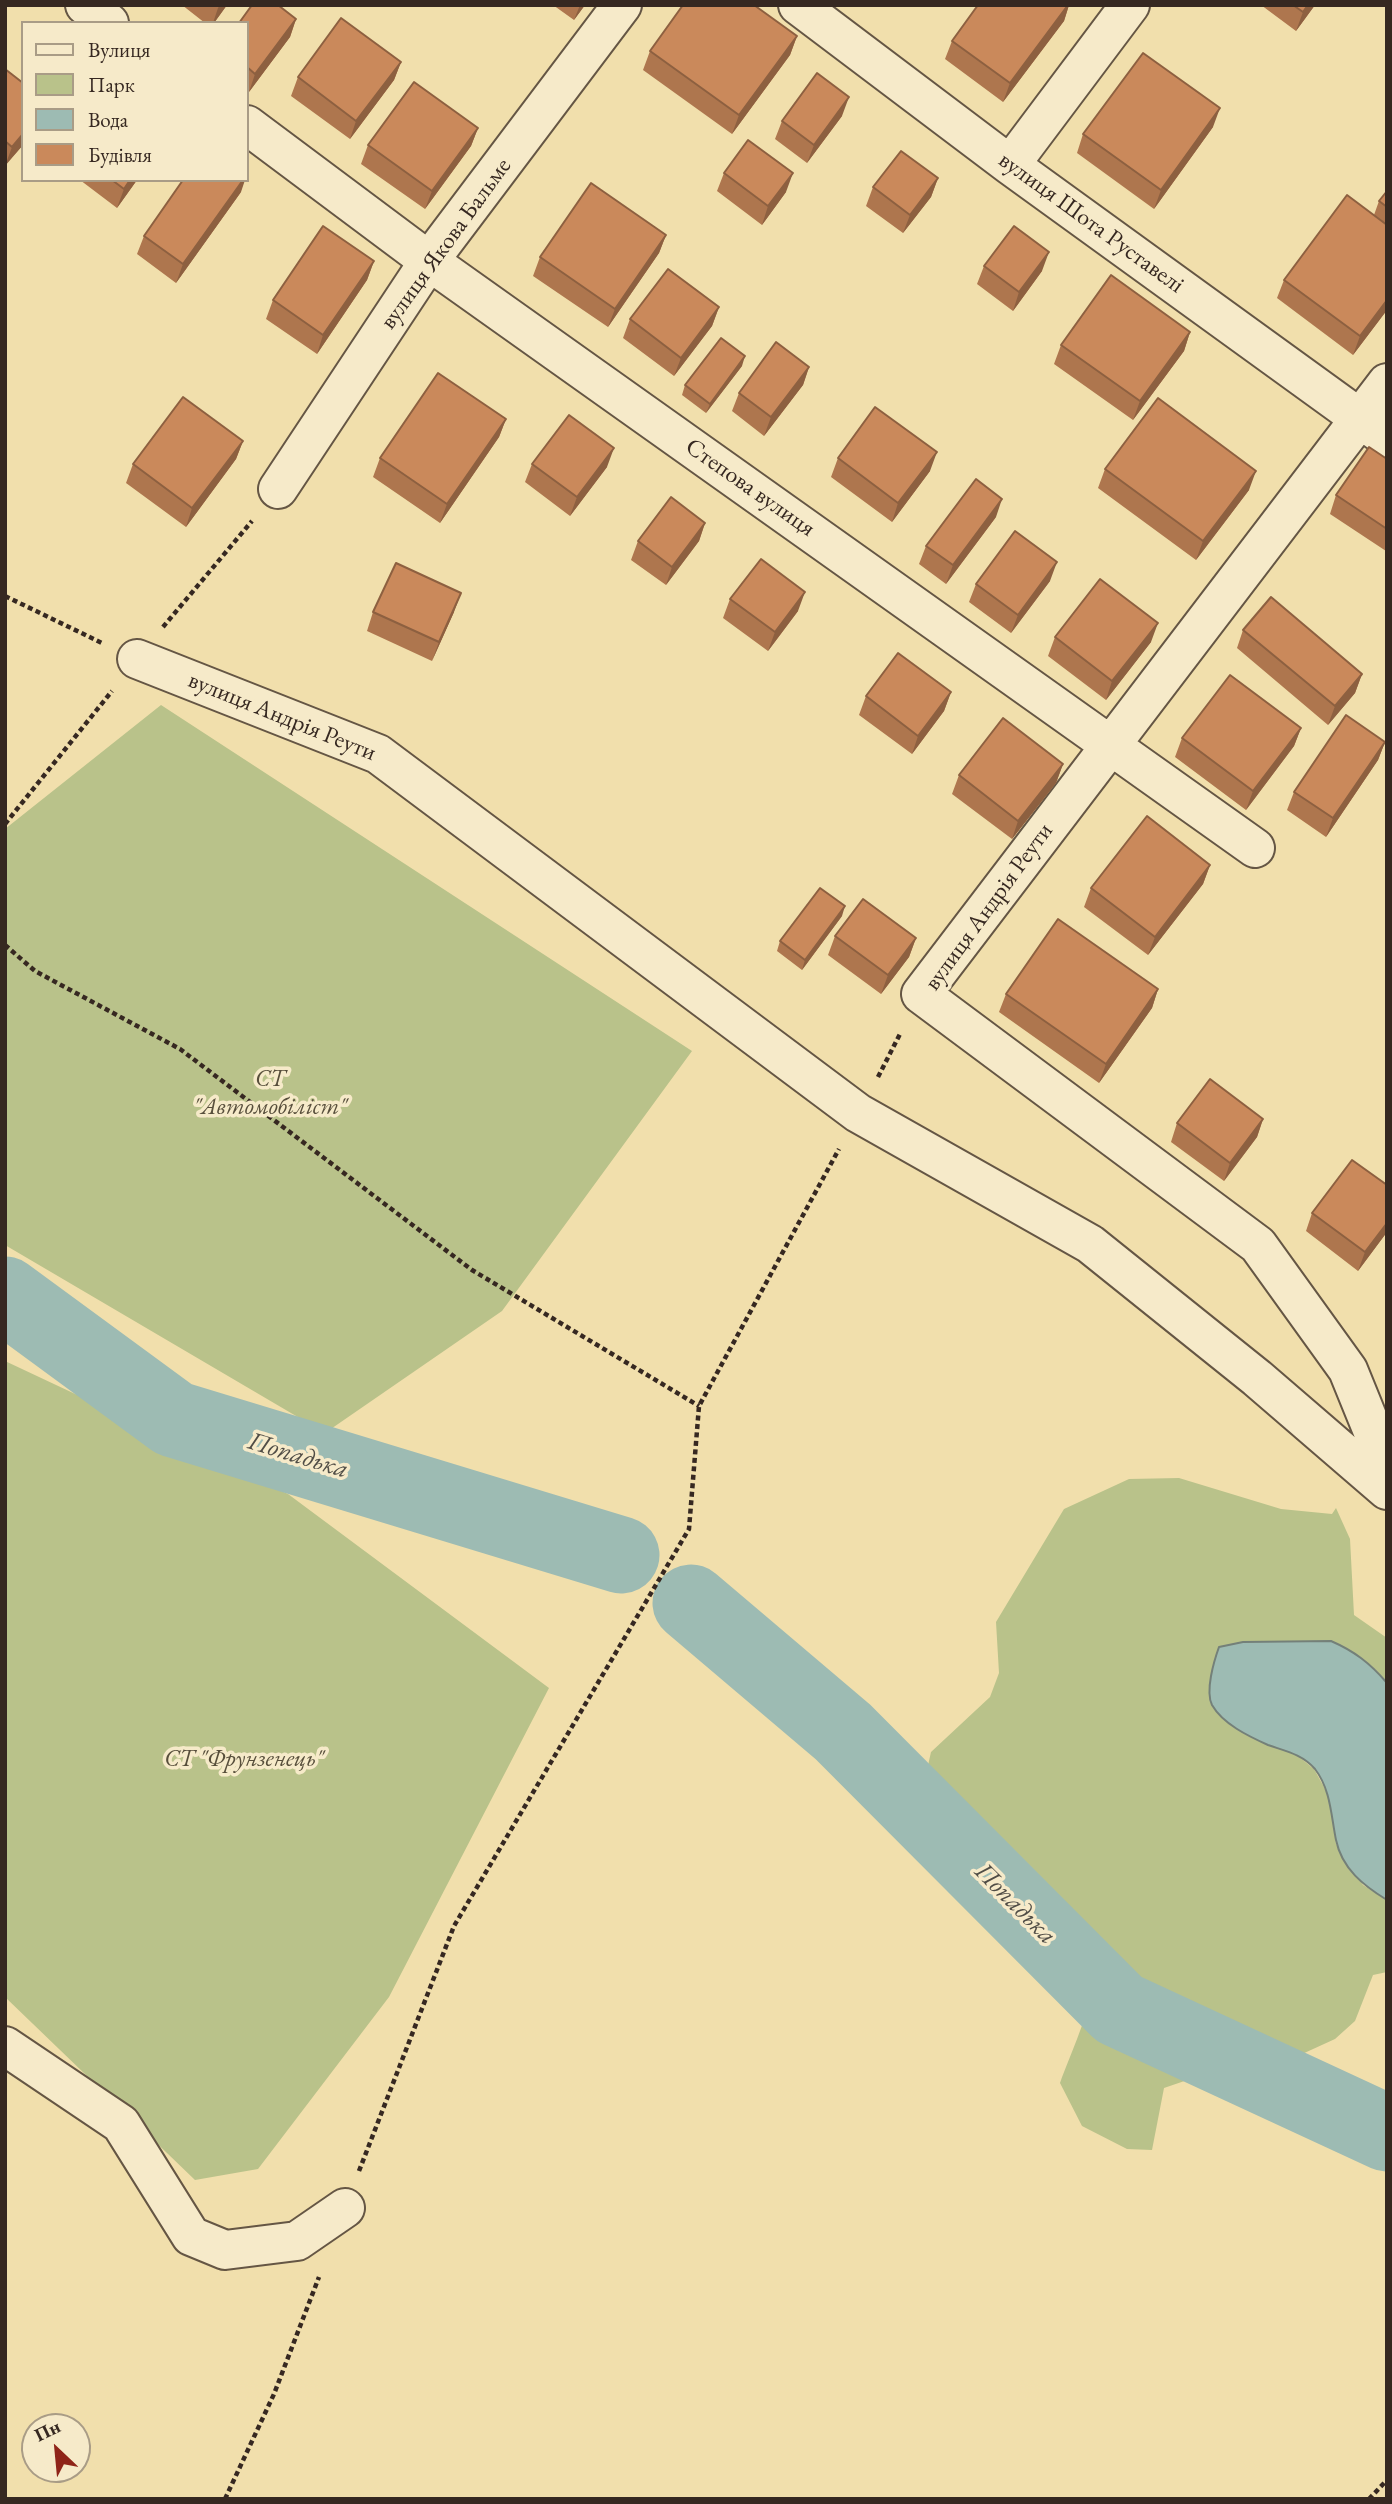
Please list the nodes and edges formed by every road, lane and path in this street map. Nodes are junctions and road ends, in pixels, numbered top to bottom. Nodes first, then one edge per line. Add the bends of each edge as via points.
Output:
1 (85, 5) edge
2 (622, 5) edge
3 (798, 5) edge
4 (1129, 5) edge
5 (106, 21) edge
6 (248, 126) edge
7 (1010, 165) junction
8 (429, 261) junction
9 (1387, 383) edge
10 (1374, 428) edge
11 (278, 489) dead end
12 (5, 596) edge
13 (137, 659) joint
14 (1110, 744) junction
15 (1255, 848) dead end
16 (5, 945) edge
17 (921, 994) junction
18 (858, 1113) junction
19 (699, 1406) junction
20 (1387, 1466) edge
21 (1387, 1490) edge
22 (5, 2046) edge
23 (345, 2208) joint
24 (321, 2270) dead end
25 (1387, 2480) edge
26 (225, 2499) edge
27 (1369, 2499) edge

1 - 5 street
2 - 8 street, вулиця Якова Бальме
3 - 7 street, вулиця Шота Руставелі
4 - 7 street
6 - 8 street, Степова вулиця
7 - 10 street, вулиця Шота Руставелі
8 - 11 street, вулиця Якова Бальме
8 - 14 street, Степова вулиця
9 - 10 street, вулиця Андрія Реути
10 - 14 street, вулиця Андрія Реути
12 - 13 path
13 - 18 street, вулиця Андрія Реути via 378,754
14 - 15 street, Степова вулиця
14 - 17 street, вулиця Андрія Реути
16 - 19 path via 35,971 180,1049 472,1270
17 - 18 path
17 - 20 street, вулиця Андрія Реути via 1258,1245 1348,1370
18 - 19 path
18 - 21 street, вулиця Андрія Реути via 1090,1244
19 - 23 path via 689,1529 454,1926
22 - 23 street via 121,2124 191,2235 225,2250 297,2241
24 - 26 path via 274,2394
25 - 27 path

